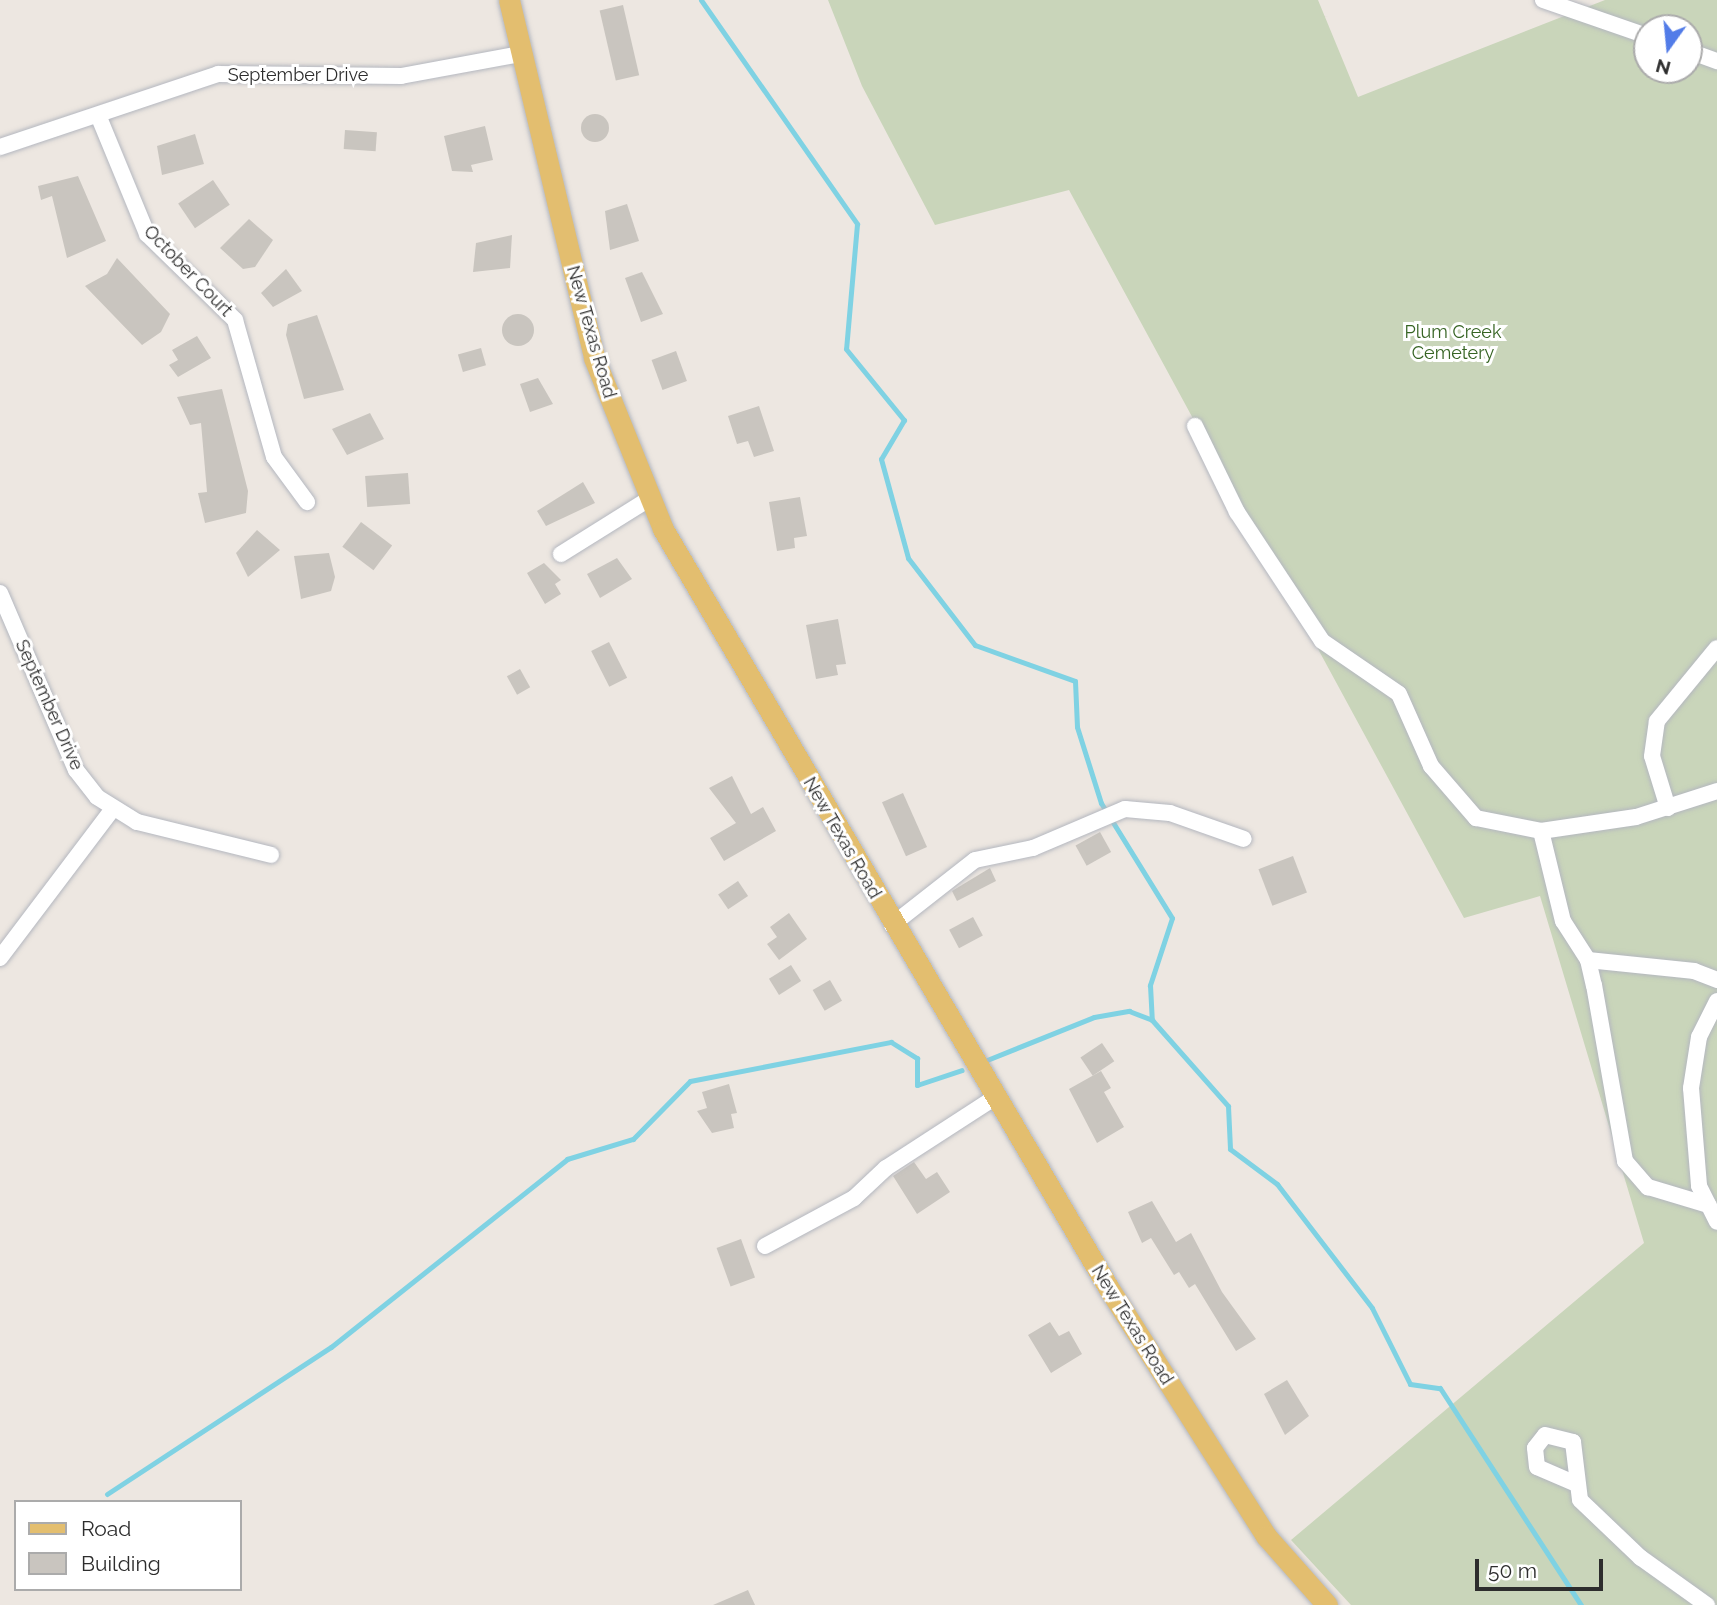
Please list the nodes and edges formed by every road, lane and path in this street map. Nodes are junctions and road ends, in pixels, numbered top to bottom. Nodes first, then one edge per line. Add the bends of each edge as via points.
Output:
1 (509, 0) edge
2 (1542, 0) edge
3 (1633, 31) edge
4 (521, 54) junction
5 (98, 116) junction
6 (0, 147) edge
7 (1195, 426) dead end
8 (649, 499) junction
9 (307, 502) dead end
10 (561, 554) dead end
11 (0, 593) edge
12 (1717, 648) edge
13 (1717, 791) edge
14 (1668, 808) junction
15 (111, 811) junction
16 (1541, 831) junction
17 (1244, 839) dead end
18 (271, 855) dead end
19 (892, 925) junction
20 (0, 958) edge
21 (1588, 960) junction
22 (1717, 980) edge
23 (1717, 1001) edge
24 (994, 1098) junction
25 (1708, 1205) junction
26 (1717, 1222) edge
27 (765, 1246) dead end
28 (1574, 1483) dead end
29 (1327, 1605) edge
30 (1707, 1605) edge

1 - 4 main road, New Texas Road
2 - 3 street
4 - 5 street, September Drive via 401,76 218,74
4 - 8 main road, New Texas Road via 594,358
5 - 6 street, September Drive
5 - 9 street, October Court via 147,233 235,320 274,457
7 - 16 street via 1237,512 1322,641 1399,694 1431,766 1476,818
8 - 10 street
8 - 19 main road, New Texas Road
11 - 15 street, September Drive via 76,770
12 - 14 street via 1657,721 1652,756
13 - 14 street
14 - 16 street
15 - 18 street
15 - 20 street
16 - 21 street via 1563,921
17 - 19 street via 1170,813 1125,809 1033,848 975,860
19 - 24 main road, New Texas Road
21 - 22 street via 1695,971
21 - 25 street via 1625,1161 1648,1187
23 - 25 street via 1699,1037 1691,1088 1699,1186
24 - 27 street via 886,1168 854,1198
24 - 29 main road, New Texas Road via 1266,1536
25 - 26 street
28 - 30 street via 1580,1500 1616,1535

